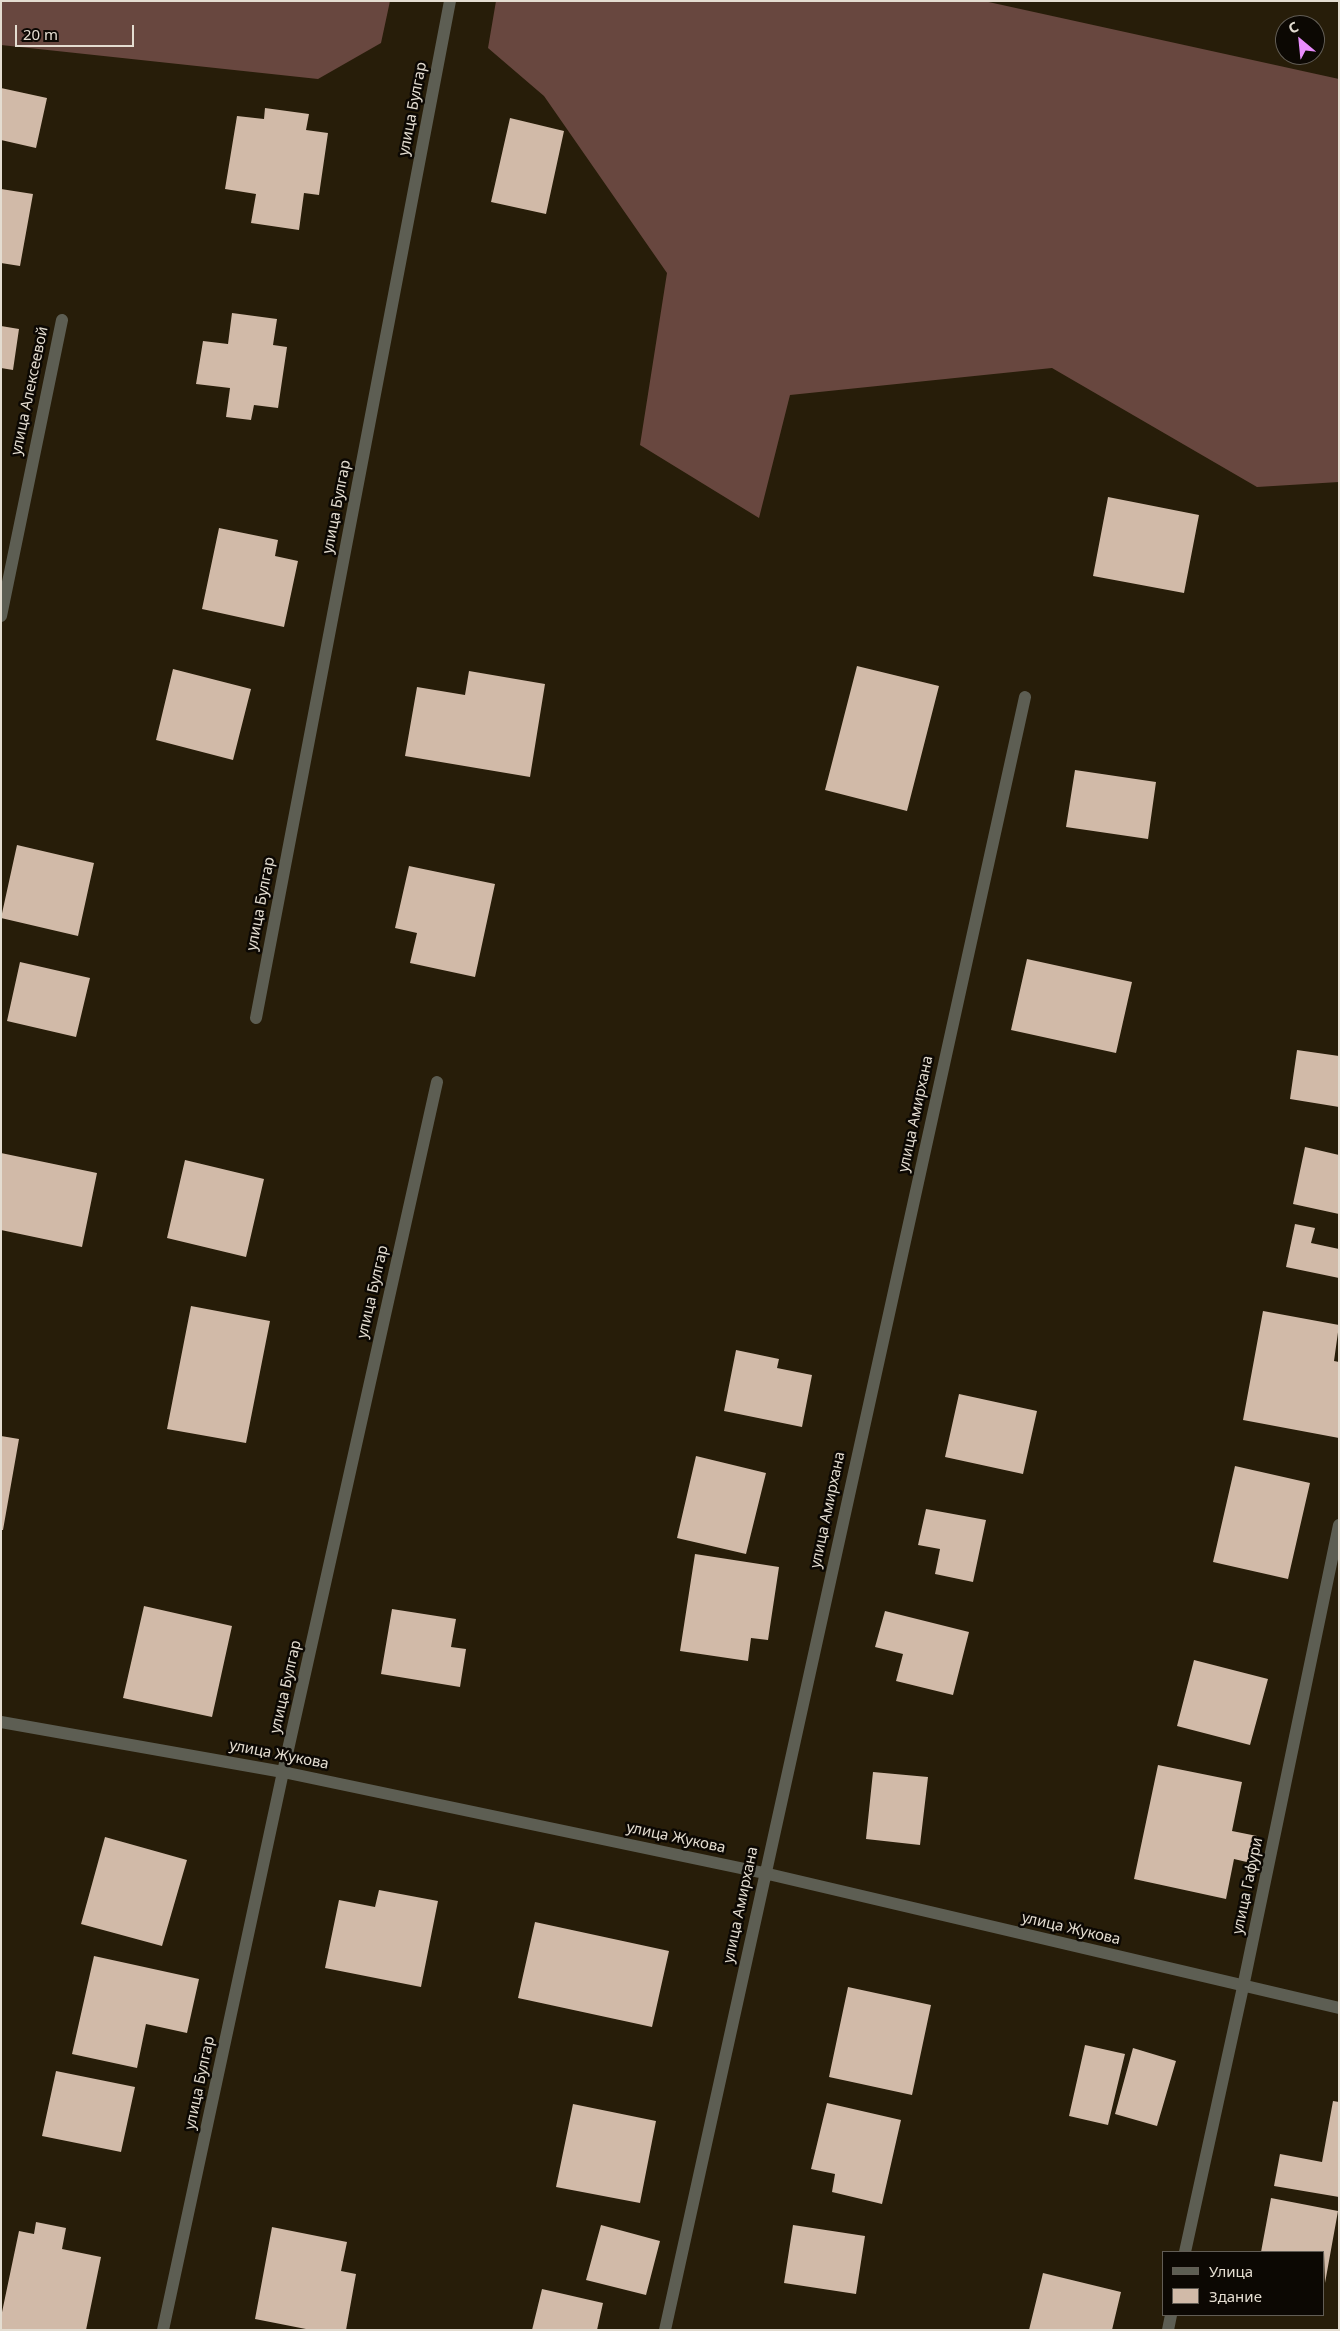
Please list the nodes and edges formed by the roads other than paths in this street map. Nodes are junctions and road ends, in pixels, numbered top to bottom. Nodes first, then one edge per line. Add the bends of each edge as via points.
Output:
1 (450, 1) edge
2 (62, 320) dead end
3 (1, 616) edge
4 (1025, 697) dead end
5 (256, 1018) dead end
6 (437, 1082) dead end
7 (1339, 1525) edge
8 (1, 1722) edge
9 (283, 1772) junction
10 (764, 1873) junction
11 (1243, 1987) junction
12 (1339, 2008) edge
13 (1185, 2251) edge
14 (1172, 2316) edge
15 (163, 2330) edge
16 (665, 2330) edge
17 (1168, 2330) edge

1 - 5 street, улица Булгар
2 - 3 street, улица Алексеевой
4 - 10 street, улица Амирхана
6 - 9 street, улица Булгар
7 - 11 street, улица Гафури
8 - 9 street, улица Жукова
9 - 10 street, улица Жукова
9 - 15 street, улица Булгар
10 - 11 street, улица Жукова
10 - 16 street, улица Амирхана
11 - 12 street, улица Жукова
11 - 13 street, улица Гафури
14 - 17 street

